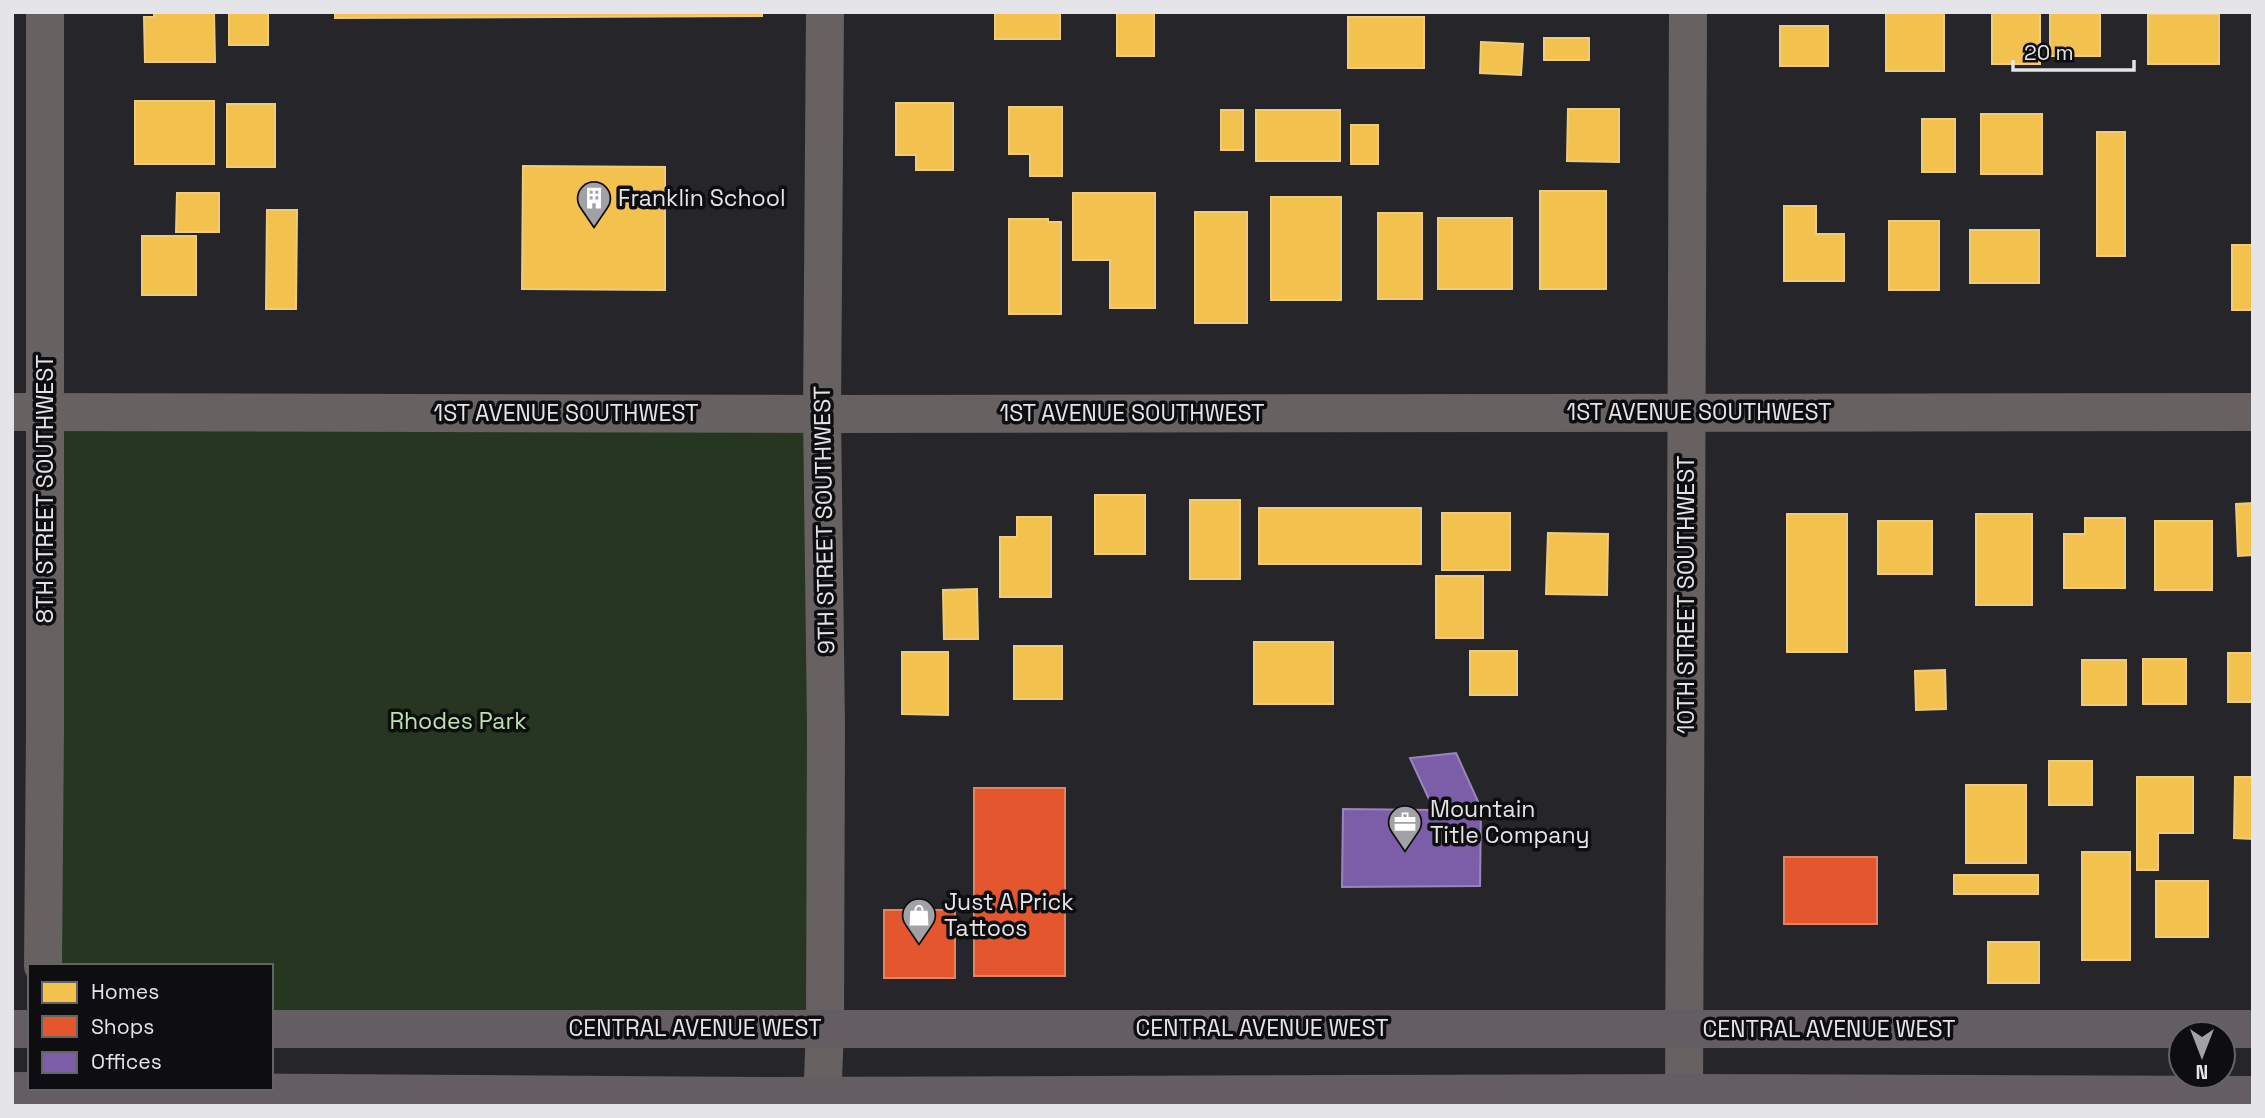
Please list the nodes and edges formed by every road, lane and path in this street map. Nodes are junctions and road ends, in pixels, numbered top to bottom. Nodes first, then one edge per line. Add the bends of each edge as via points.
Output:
1 (45, 12) edge
2 (825, 12) edge
3 (1688, 12) edge
4 (28, 412) edge
5 (1687, 412) junction
6 (2253, 412) edge
7 (822, 414) junction
8 (43, 964) edge
9 (825, 1027) junction
10 (273, 1029) edge
11 (1684, 1029) junction
12 (2253, 1029) edge
13 (37, 1094) edge
14 (2253, 1096) edge
15 (1684, 1099) edge
16 (822, 1101) edge

1 - 4 street, 8TH STREET SOUTHWEST
2 - 7 street, 9TH STREET SOUTHWEST
3 - 5 street, 10TH STREET SOUTHWEST
4 - 7 street, 1ST AVENUE SOUTHWEST
4 - 8 street, 8TH STREET SOUTHWEST
5 - 6 street, 1ST AVENUE SOUTHWEST
5 - 7 street, 1ST AVENUE SOUTHWEST
5 - 11 street, 10TH STREET SOUTHWEST
7 - 9 street, 9TH STREET SOUTHWEST
9 - 10 highway, CENTRAL AVENUE WEST
9 - 11 highway, CENTRAL AVENUE WEST
9 - 16 street, 9TH STREET SOUTHWEST
11 - 12 highway, CENTRAL AVENUE WEST
11 - 15 street, 10TH STREET SOUTHWEST
13 - 16 highway
14 - 15 highway
15 - 16 highway

